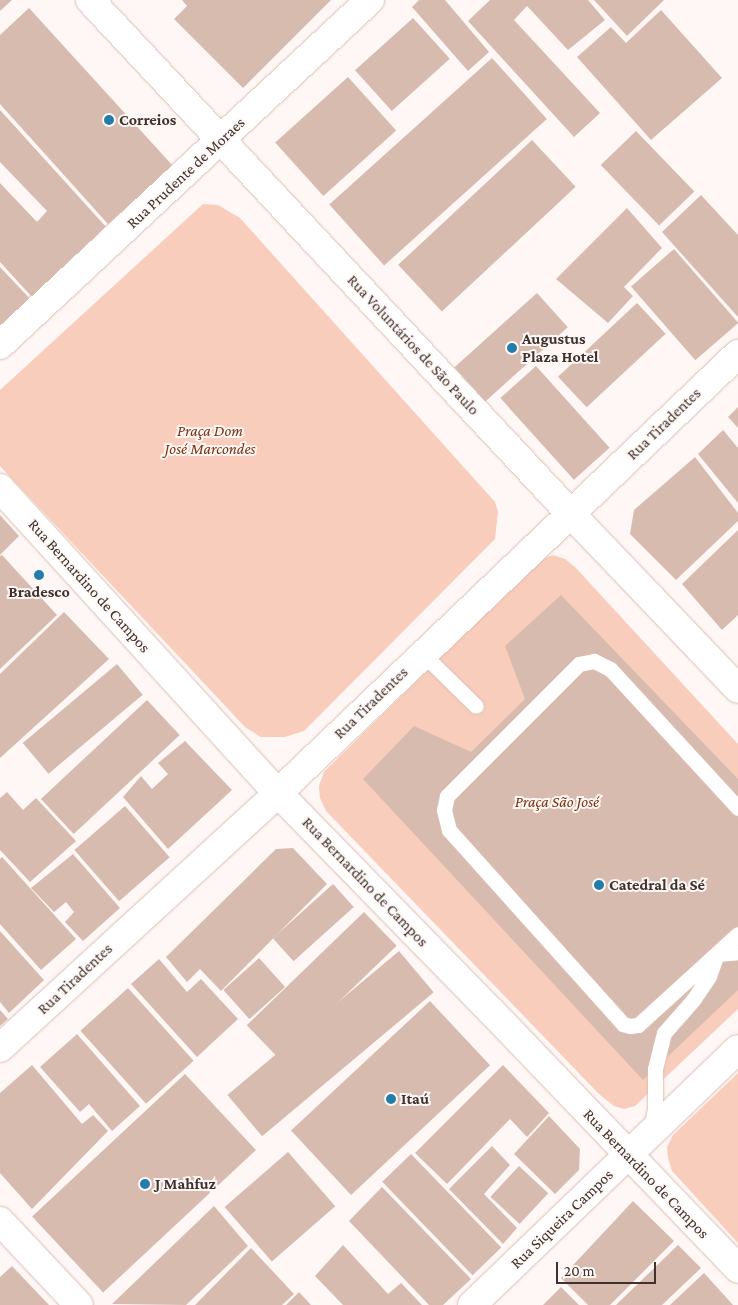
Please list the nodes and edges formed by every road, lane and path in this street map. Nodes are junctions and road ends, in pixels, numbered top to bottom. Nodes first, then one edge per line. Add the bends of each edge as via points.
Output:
1 (90, 0) edge
2 (370, 0) edge
3 (222, 140) junction
4 (0, 346) edge
5 (738, 354) edge
6 (0, 488) edge
7 (570, 513) junction
8 (423, 654) junction
9 (738, 689) edge
10 (476, 706) dead end
11 (278, 793) junction
12 (738, 808) edge
13 (738, 934) edge
14 (738, 952) edge
15 (716, 954) junction
16 (0, 1048) edge
17 (738, 1049) edge
18 (650, 1135) junction
19 (628, 1155) junction
20 (0, 1221) edge
21 (738, 1269) edge
22 (79, 1305) edge
23 (472, 1305) edge

1 - 3 street, Rua Voluntários de São Paulo
2 - 3 street, Rua Prudente de Moraes
3 - 4 street, Rua Prudente de Moraes
3 - 7 street, Rua Voluntários de São Paulo
5 - 7 street, Rua Tiradentes
6 - 11 street, Rua Bernardino de Campos
7 - 8 street, Rua Tiradentes
7 - 9 street, Rua Voluntários de São Paulo
8 - 10 lane
8 - 11 street, Rua Tiradentes
11 - 16 street, Rua Tiradentes
11 - 19 street, Rua Bernardino de Campos
12 - 15 lane via 610,669 594,661 579,664 447,796 444,810 449,830 623,1024 638,1025
13 - 15 lane
14 - 15 lane
15 - 18 lane via 708,976 693,1000 664,1033 655,1069 655,1110
17 - 18 street, Rua Siqueira Campos
18 - 19 street, Rua Siqueira Campos
19 - 21 street, Rua Bernardino de Campos
19 - 23 street, Rua Siqueira Campos
20 - 22 street

